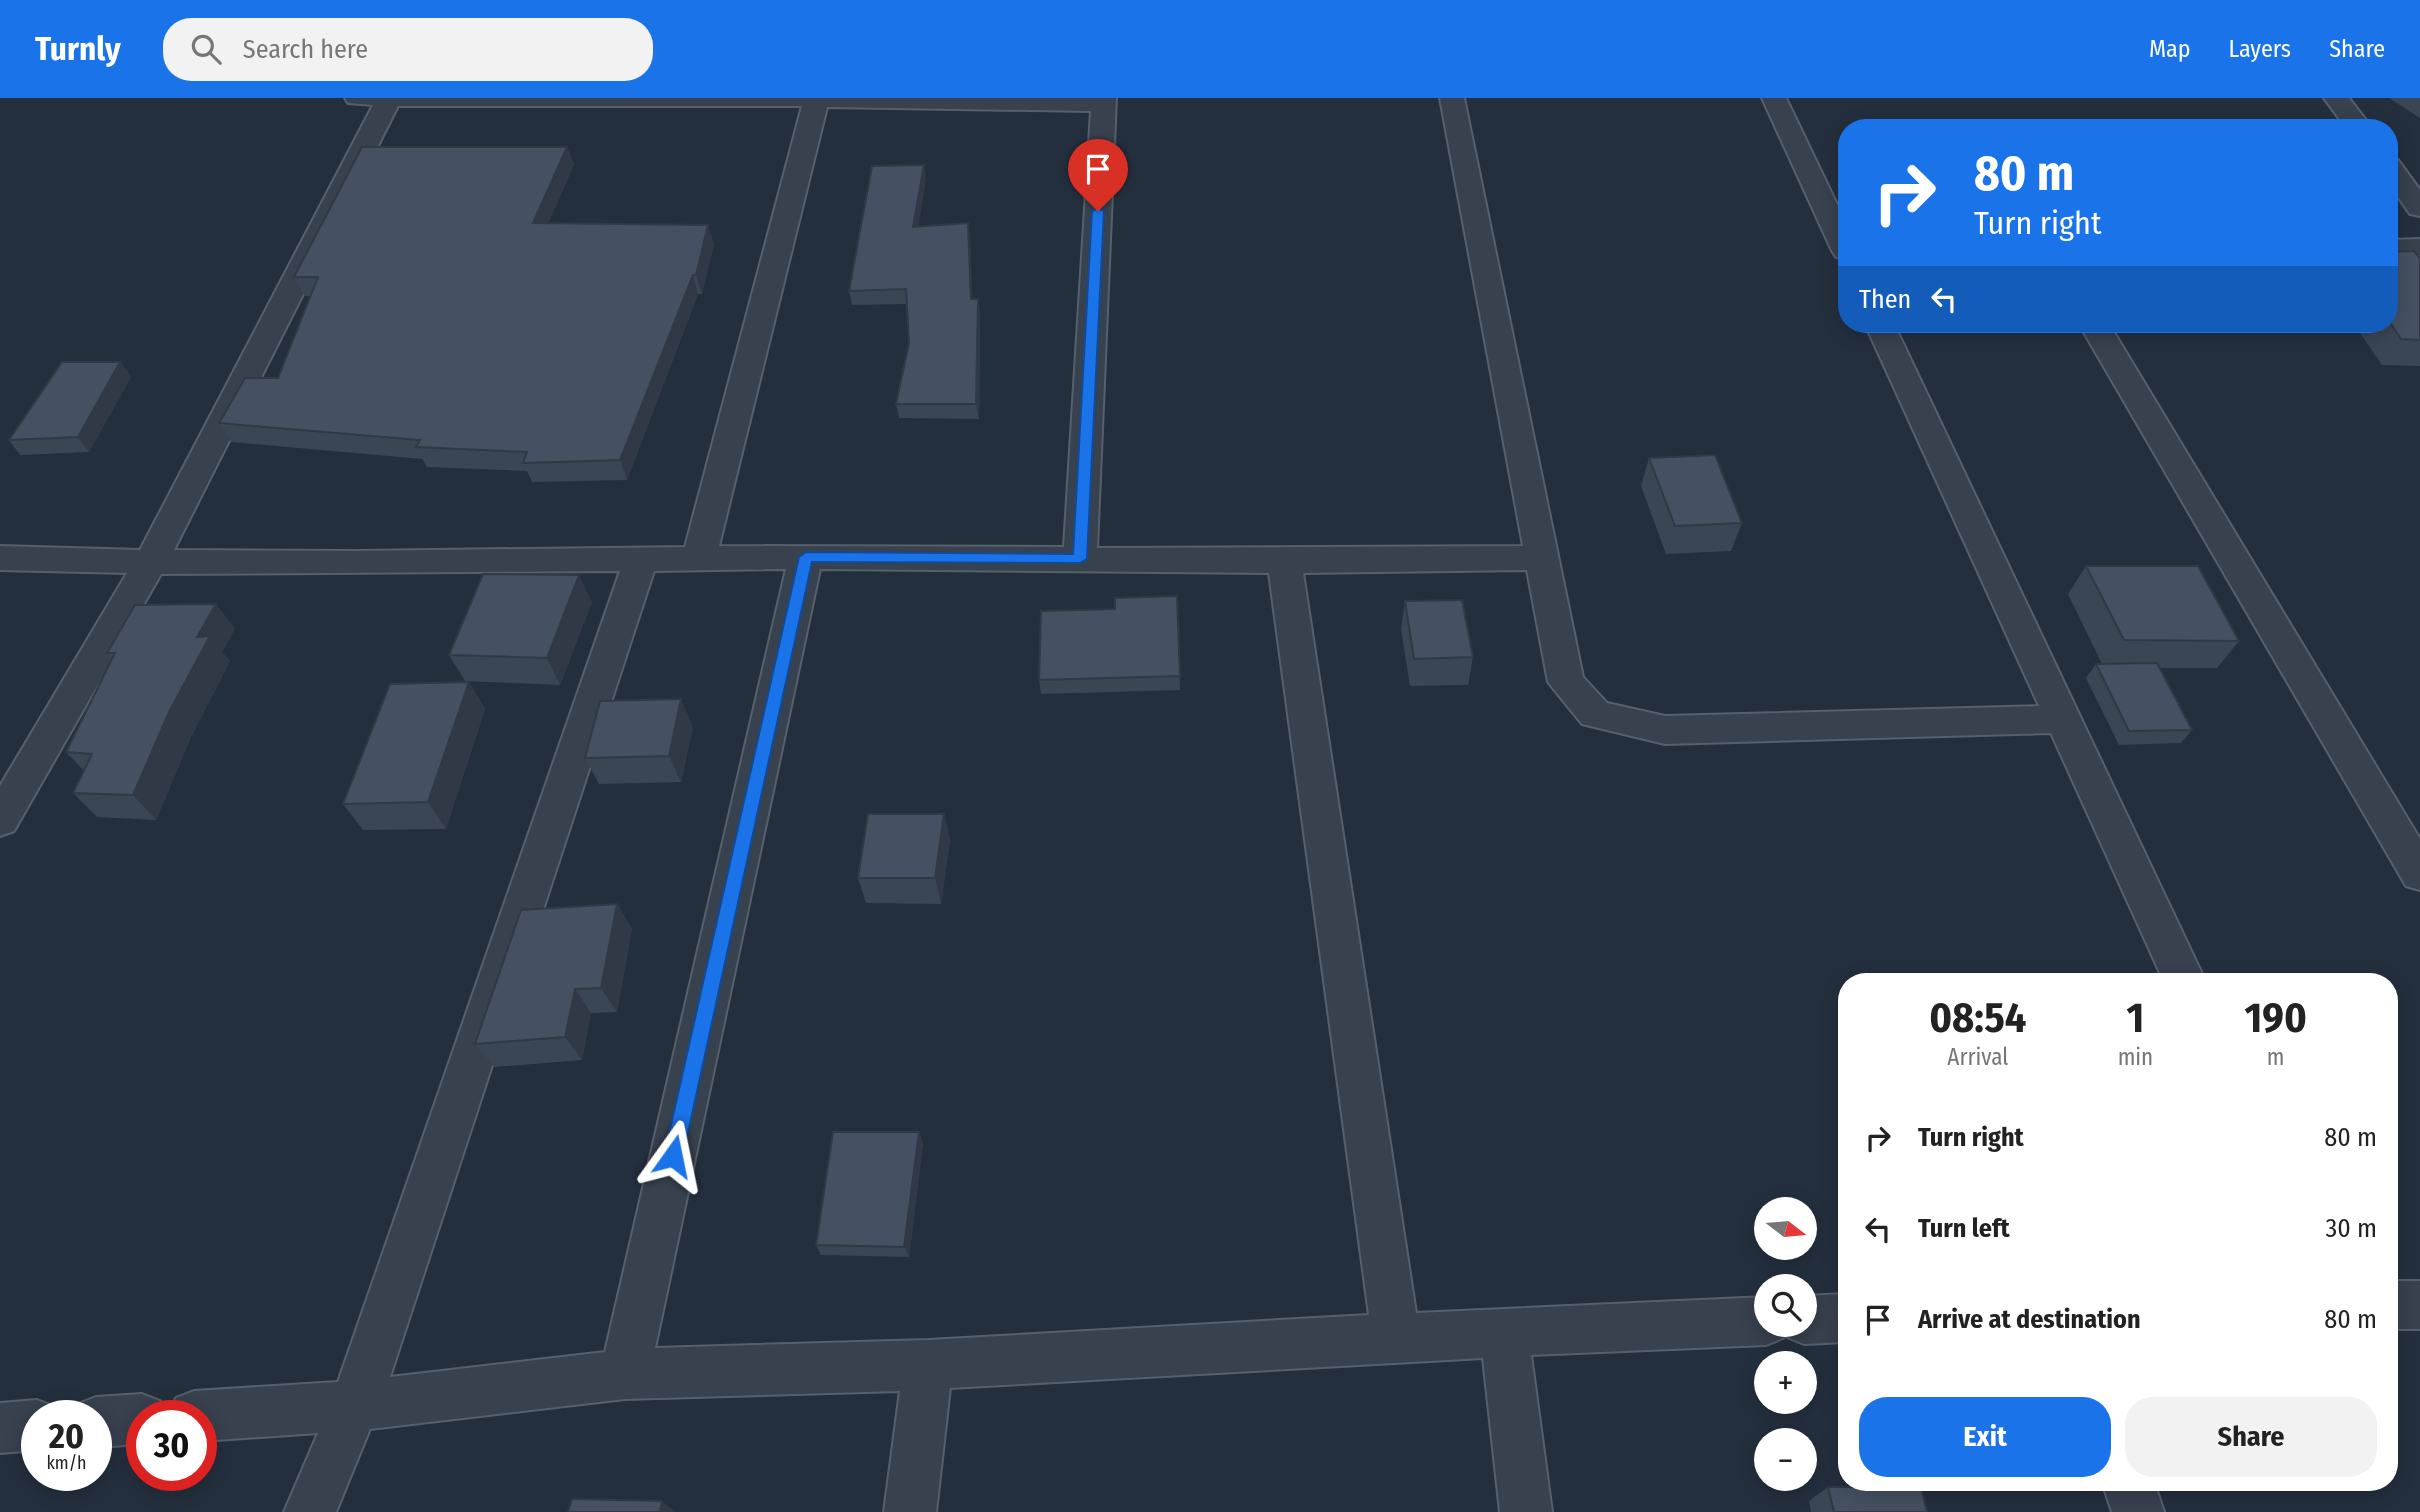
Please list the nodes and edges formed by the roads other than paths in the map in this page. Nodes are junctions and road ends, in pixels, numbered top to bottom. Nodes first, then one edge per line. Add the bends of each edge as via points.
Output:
1 (356, 98) edge
2 (389, 98) edge
3 (1452, 98) edge
4 (1774, 98) edge
5 (2336, 98) edge
6 (816, 99) edge
7 (1104, 101) edge
8 (2353, 119) edge
9 (2398, 160) edge
10 (2420, 160) edge
11 (2398, 178) edge
12 (2420, 208) edge
13 (1838, 234) edge
14 (2420, 247) edge
15 (2398, 248) edge
16 (1884, 333) edge
17 (2099, 333) edge
18 (806, 557) junction
19 (0, 558) edge
20 (1541, 558) junction
21 (699, 559) junction
22 (1080, 559) junction
23 (640, 561) junction
24 (1284, 561) junction
25 (151, 562) junction
26 (2064, 719) junction
27 (0, 820) edge
28 (2420, 874) edge
29 (2181, 973) edge
30 (2398, 1304) edge
31 (2420, 1305) edge
32 (1838, 1318) edge
33 (1817, 1319) edge
34 (1754, 1322) edge
35 (1504, 1332) junction
36 (1396, 1338) junction
37 (928, 1365) junction
38 (625, 1374) junction
39 (355, 1406) junction
40 (217, 1415) edge
41 (21, 1426) edge
42 (0, 1427) edge
43 (2131, 1491) edge
44 (310, 1512) edge
45 (910, 1512) edge
46 (1526, 1512) edge
47 (2138, 1512) edge

1 - 2 street
2 - 6 street
2 - 25 street
3 - 20 street
4 - 13 street
5 - 8 street
6 - 7 street
6 - 21 street
7 - 22 street
9 - 10 street
11 - 12 street
14 - 15 street
16 - 26 street
17 - 28 street
18 - 21 street
18 - 22 street
18 - 38 street
19 - 25 street
20 - 24 street
20 - 26 street via 1566,682 1595,714 1665,730
21 - 23 street
22 - 24 street
23 - 25 street
23 - 39 street
24 - 36 street
25 - 27 street
26 - 29 street
30 - 31 street
32 - 33 street
34 - 35 street
35 - 36 street
35 - 46 street
36 - 37 street
37 - 38 street
37 - 45 street
38 - 39 street
39 - 40 street
39 - 44 street
41 - 42 street
43 - 47 street

